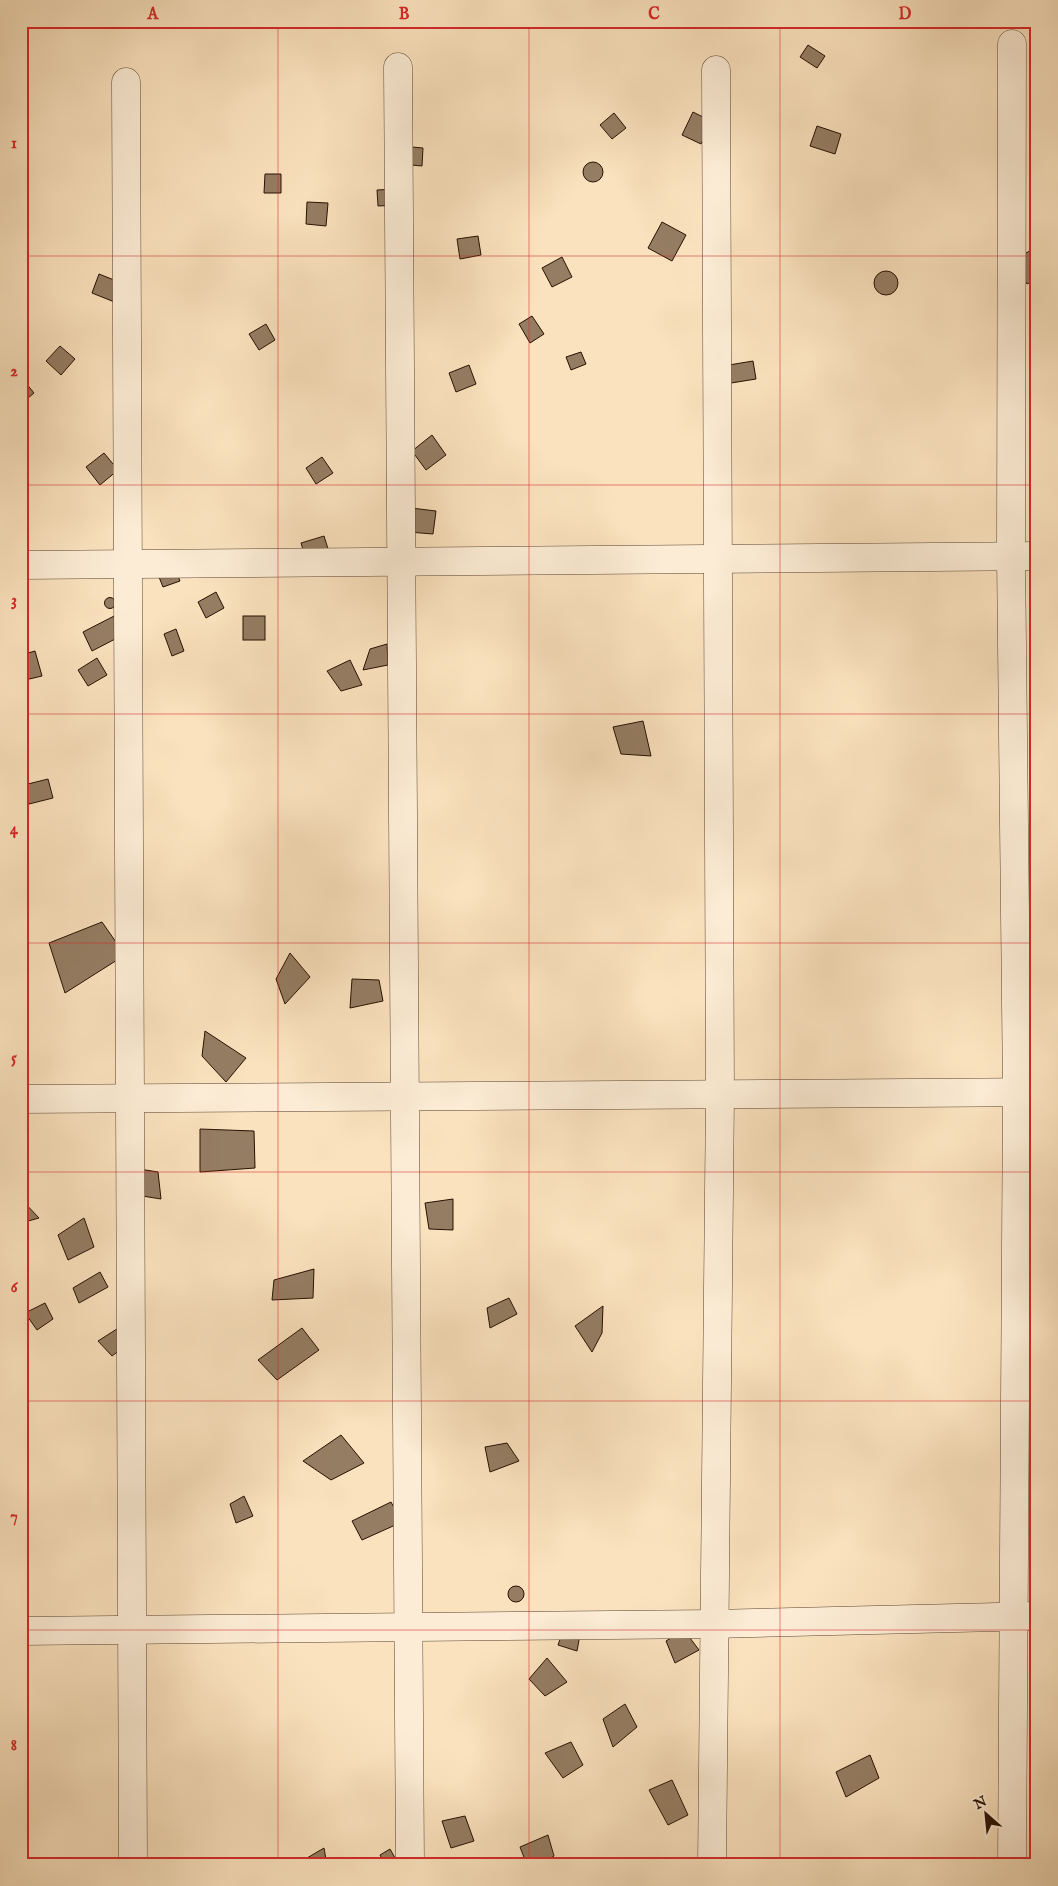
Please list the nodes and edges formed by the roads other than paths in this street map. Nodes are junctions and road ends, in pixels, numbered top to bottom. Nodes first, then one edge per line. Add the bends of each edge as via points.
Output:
1 (1012, 44) dead end
2 (398, 67) dead end
3 (716, 70) dead end
4 (126, 82) dead end
5 (1024, 556) edge
6 (718, 559) junction
7 (402, 562) junction
8 (129, 564) junction
9 (21, 565) edge
10 (1027, 1092) edge
11 (720, 1095) junction
12 (405, 1096) junction
13 (130, 1098) junction
14 (21, 1099) edge
15 (1024, 1616) edge
16 (713, 1624) junction
17 (408, 1627) junction
18 (132, 1630) junction
19 (21, 1631) edge
20 (133, 1865) edge
21 (410, 1865) edge
22 (712, 1865) edge
23 (1012, 1865) edge

1 - 5 street
2 - 7 street
3 - 6 street
4 - 8 street
5 - 6 street
5 - 10 street
6 - 7 street
6 - 11 street
7 - 8 street
7 - 12 street
8 - 9 street
8 - 13 street
10 - 11 street
10 - 15 street
11 - 12 street
11 - 16 street
12 - 13 street
12 - 17 street
13 - 14 street
13 - 18 street
15 - 16 street
15 - 23 street
16 - 17 street
16 - 22 street
17 - 18 street
17 - 21 street
18 - 19 street
18 - 20 street

